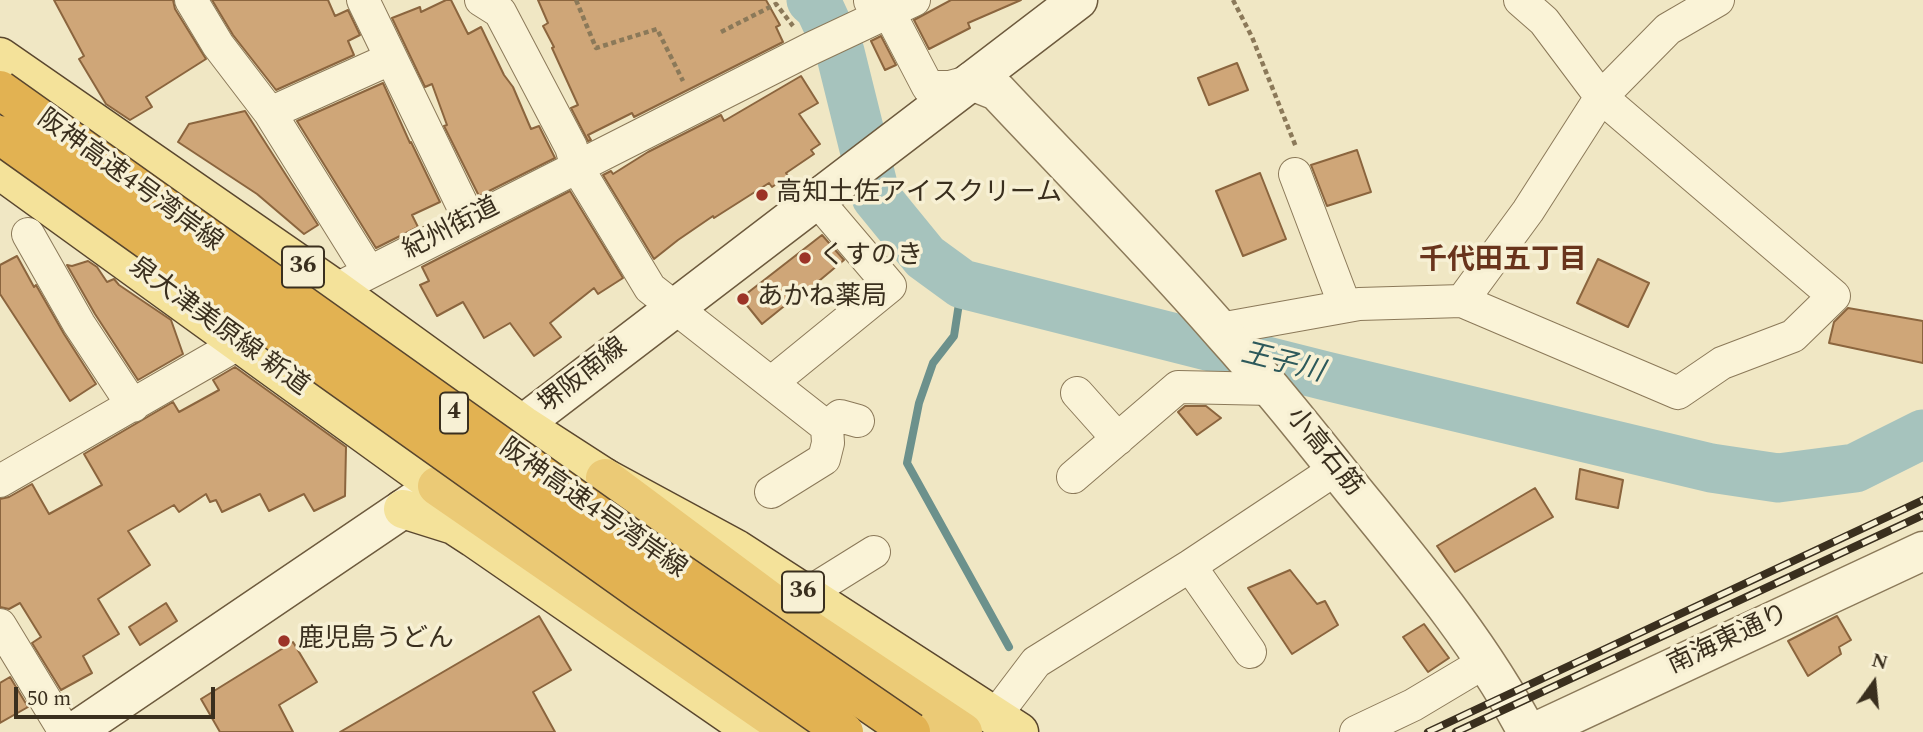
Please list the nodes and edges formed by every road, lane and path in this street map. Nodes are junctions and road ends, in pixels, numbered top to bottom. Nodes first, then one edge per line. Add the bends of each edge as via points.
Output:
1 (191, 0) edge
2 (363, 0) edge
3 (481, 0) edge
4 (576, 0) edge
5 (914, 0) edge
6 (1077, 0) edge
7 (1233, 0) edge
8 (1520, 0) edge
9 (1718, 0) edge
10 (871, 13) edge
11 (721, 32) dead end
12 (810, 49) junction
13 (0, 57) edge
14 (390, 59) junction
15 (972, 81) junction
16 (0, 90) edge
17 (1601, 97) junction
18 (696, 106) junction
19 (270, 113) junction
20 (0, 135) edge
21 (577, 167) junction
22 (0, 170) edge
23 (1295, 174) joint
24 (829, 189) junction
25 (470, 222) junction
26 (28, 234) dead end
27 (369, 272) junction
28 (335, 289) junction
29 (1462, 300) junction
30 (1345, 306) junction
31 (674, 307) junction
32 (1220, 329) junction
33 (239, 343) junction
34 (771, 383) junction
35 (1272, 389) junction
36 (1077, 393) dead end
37 (132, 406) junction
38 (858, 421) dead end
39 (523, 425) junction
40 (828, 427) junction
41 (1118, 439) junction
42 (1336, 469) junction
43 (1073, 477) dead end
44 (605, 478) junction
45 (0, 481) edge
46 (437, 486) junction
47 (771, 492) dead end
48 (402, 509) junction
49 (1923, 551) edge
50 (874, 552) dead end
51 (1191, 566) junction
52 (808, 596) junction
53 (0, 625) edge
54 (1250, 652) dead end
55 (1485, 663) junction
56 (993, 727) edge
57 (65, 732) edge
58 (74, 732) edge
59 (755, 732) edge
60 (793, 732) edge
61 (844, 732) edge
62 (911, 732) edge
63 (1356, 732) edge
64 (1527, 732) edge
65 (1535, 732) edge

1 - 19 street via 218,46
2 - 14 street
3 - 21 street via 500,12
4 - 18 path via 596,48 657,29
5 - 10 street, 紀州街道
6 - 15 street, 堺阪南線
7 - 23 path via 1296,146 1299,165
8 - 17 street via 1544,21
9 - 17 street via 1668,29
10 - 12 street, 紀州街道
10 - 15 street via 893,20 928,87
11 - 12 path via 776,4
12 - 18 street, 紀州街道
13 - 28 main road, 36
14 - 19 street
14 - 25 street
15 - 24 street, 堺阪南線
15 - 32 street, 小高石筋 via 997,92
16 - 62 highway, 阪神高速4号湾岸線 / 4, bridge
17 - 29 street via 1528,211
17 - 29 street via 1833,296 1793,336 1722,363 1678,393
18 - 21 street, 紀州街道
19 - 27 street
20 - 61 highway, 阪神高速4号湾岸線 / 4, bridge
21 - 25 street, 紀州街道
21 - 31 street via 650,288
22 - 33 main road, 泉大津美原線 新道
23 - 30 street
24 - 31 street, 堺阪南線
24 - 34 street via 890,286
25 - 27 street, 紀州街道
26 - 37 street
27 - 28 street, 紀州街道
28 - 33 street, 紀州街道
28 - 39 main road, 36
29 - 30 street
30 - 32 street
31 - 34 street
31 - 39 street, 堺阪南線
32 - 35 street, 小高石筋
33 - 37 street, 紀州街道
33 - 46 main road, 泉大津美原線 新道
34 - 40 street
35 - 41 street via 1178,387
35 - 42 street, 小高石筋
36 - 41 street
37 - 45 street, 紀州街道
38 - 40 street via 840,416
39 - 44 main road, 36
39 - 46 street, 堺阪南線
40 - 47 street via 824,459
41 - 43 street
42 - 51 street
42 - 55 street, 小高石筋 via 1414,564
44 - 52 main road, 36 via 736,549
44 - 56 highway via 801,624
46 - 48 street, 堺阪南線
46 - 60 highway
48 - 58 street, 堺阪南線
48 - 59 main road via 474,538
49 - 65 street, 南海東通り
50 - 52 street
51 - 54 street
51 - 56 street via 1036,662
52 - 56 main road, 36
53 - 57 street
55 - 63 street
55 - 64 street, 小高石筋

